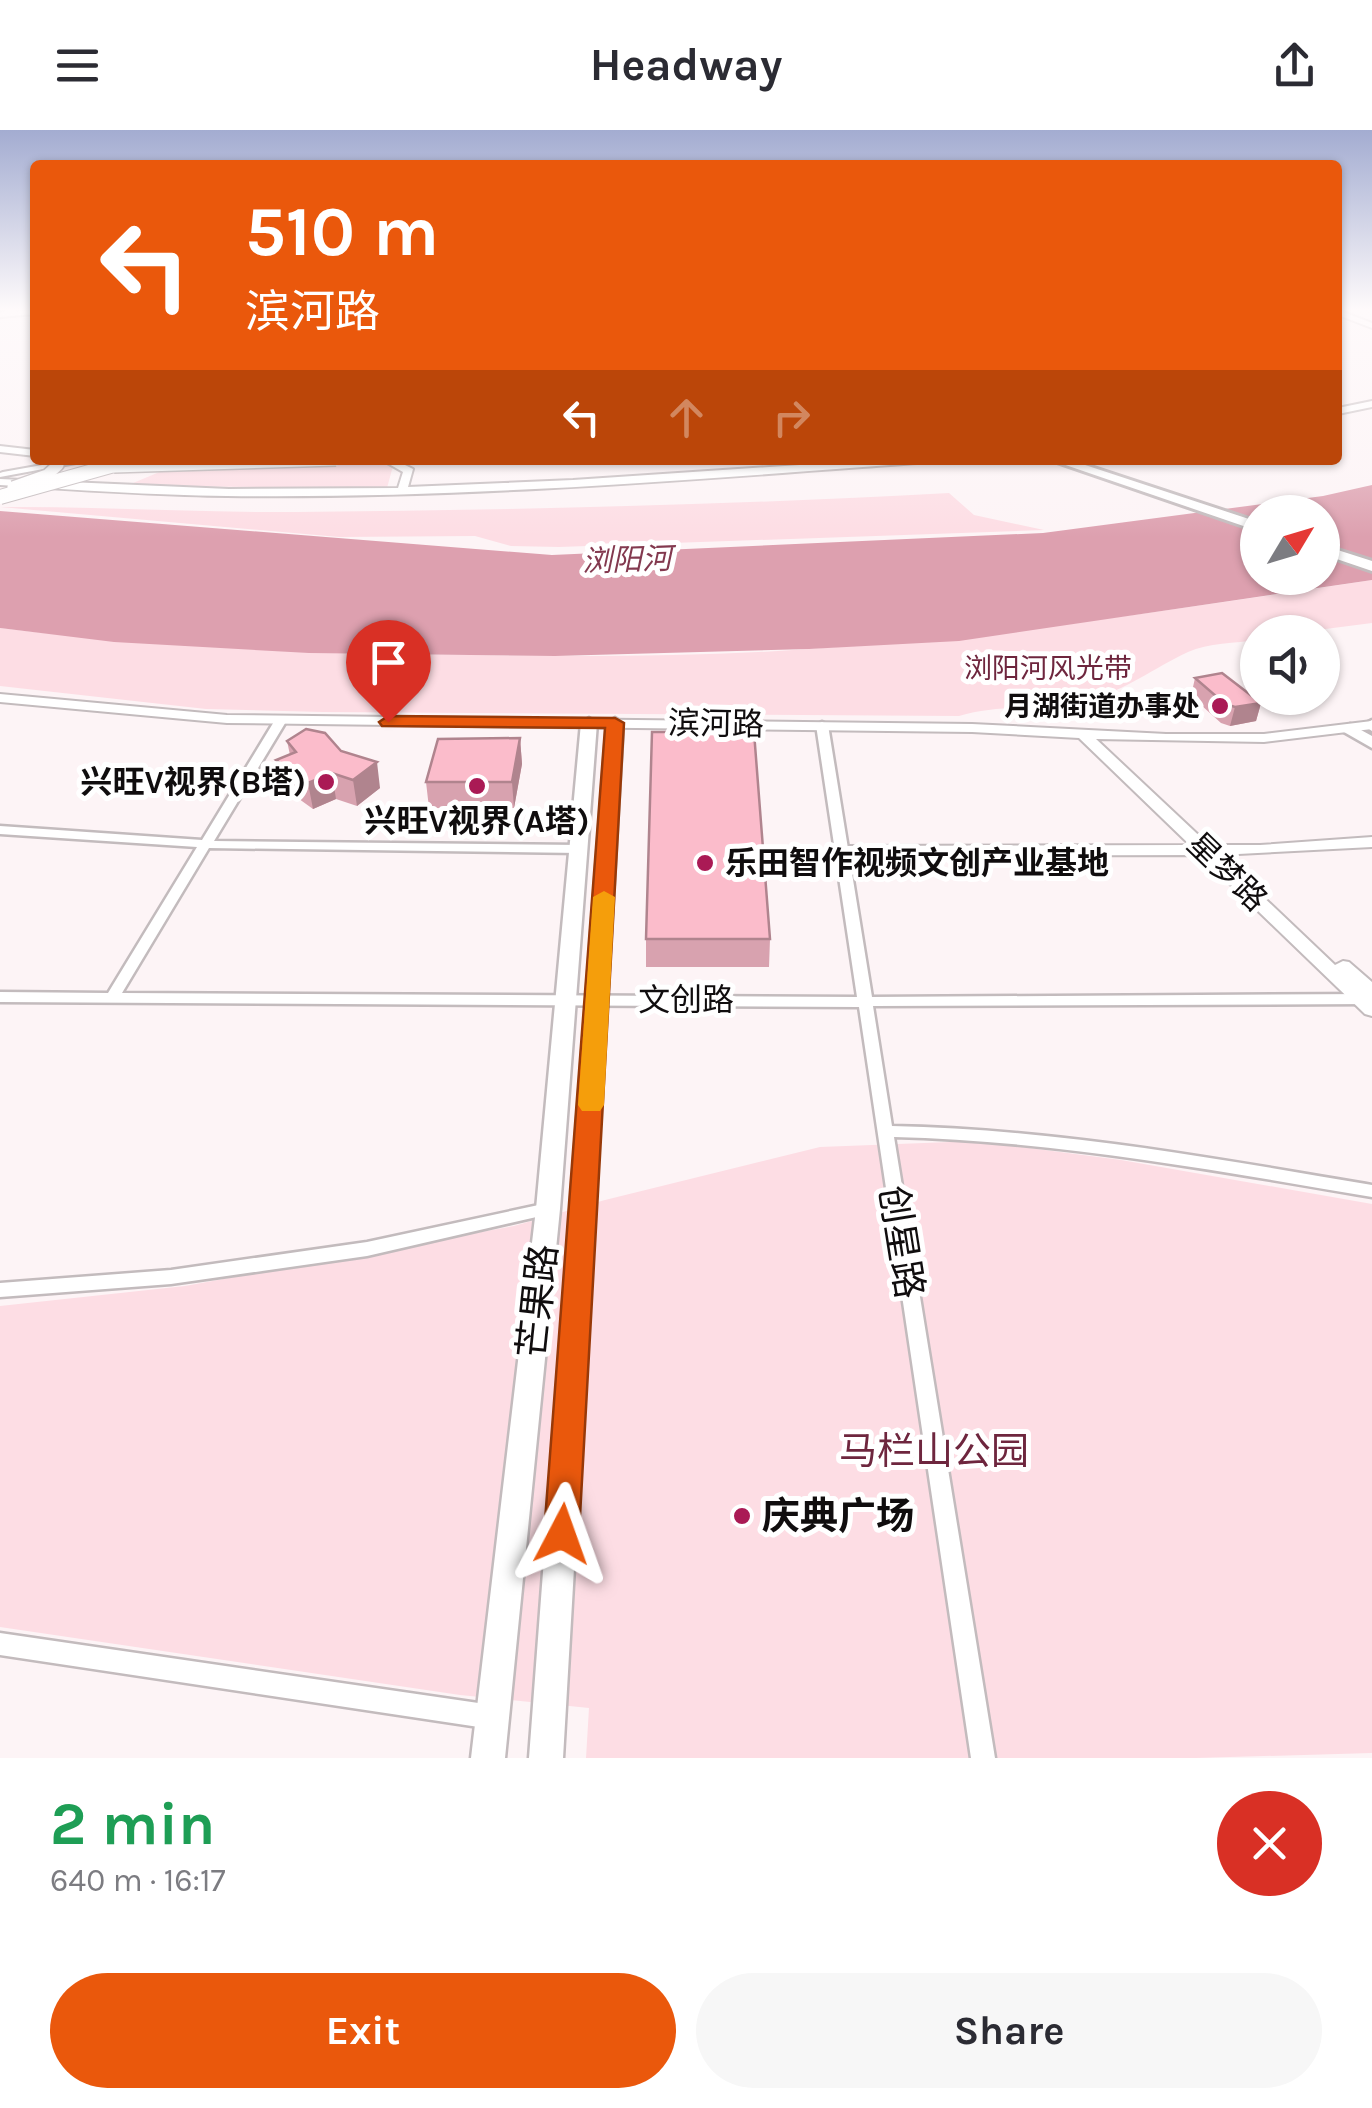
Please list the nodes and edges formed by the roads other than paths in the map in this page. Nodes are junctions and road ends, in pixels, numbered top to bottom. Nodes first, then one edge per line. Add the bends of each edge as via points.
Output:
1 (0, 449) edge
2 (30, 452) edge
3 (55, 465) edge
4 (70, 465) edge
5 (101, 465) edge
6 (163, 465) edge
7 (400, 465) edge
8 (844, 465) edge
9 (1072, 465) edge
10 (1101, 465) edge
11 (3, 486) edge
12 (106, 488) junction
13 (402, 490) junction
14 (1240, 511) edge
15 (1240, 521) edge
16 (1340, 545) edge
17 (1340, 555) edge
18 (1372, 555) edge
19 (1372, 566) edge
20 (0, 698) edge
21 (0, 707) edge
22 (279, 723) junction
23 (602, 727) junction
24 (823, 728) junction
25 (1367, 732) edge
26 (1096, 739) junction
27 (0, 830) edge
28 (1372, 842) edge
29 (204, 845) junction
30 (579, 848) junction
31 (841, 851) junction
32 (1212, 851) junction
33 (113, 996) junction
34 (0, 997) edge
35 (566, 998) junction
36 (598, 1000) junction
37 (1369, 1000) edge
38 (866, 1002) junction
39 (884, 1131) junction
40 (1372, 1191) edge
41 (548, 1208) junction
42 (0, 1290) edge
43 (0, 1644) edge
44 (493, 1717) junction
45 (488, 1758) edge
46 (546, 1758) edge
47 (983, 1758) edge

1 - 2 street
3 - 11 street, bridge
4 - 11 street
5 - 11 highway, bridge
6 - 12 street
7 - 13 street via 409,471
8 - 13 street
9 - 15 highway
10 - 14 highway
11 - 12 street
12 - 13 street
16 - 18 highway
17 - 19 highway
20 - 22 street, 滨河路
21 - 22 street, 滨河路 via 176,723
22 - 23 street, 滨河路
22 - 29 street
23 - 24 street, 滨河路
23 - 30 main road, 芒果路
23 - 36 main road, 芒果路
24 - 26 street, 滨河路
24 - 31 street, 创星路
25 - 26 street, 滨河路 via 1259,744
26 - 32 street, 星梦路
27 - 29 street
28 - 32 street
29 - 30 street
29 - 33 street
30 - 35 main road, 芒果路
31 - 32 street
31 - 38 street, 创星路
32 - 37 street, 星梦路
33 - 34 street, 文创路
33 - 35 street, 文创路
35 - 36 street, 文创路
35 - 41 main road, 芒果路
36 - 38 street, 文创路
36 - 46 main road, 芒果路
37 - 38 street, 文创路
38 - 39 street, 创星路
39 - 40 street via 1094,1146
39 - 47 street, 创星路
41 - 42 street via 366,1249 171,1278
41 - 44 main road, 芒果路
43 - 44 street
44 - 45 main road, 芒果路

